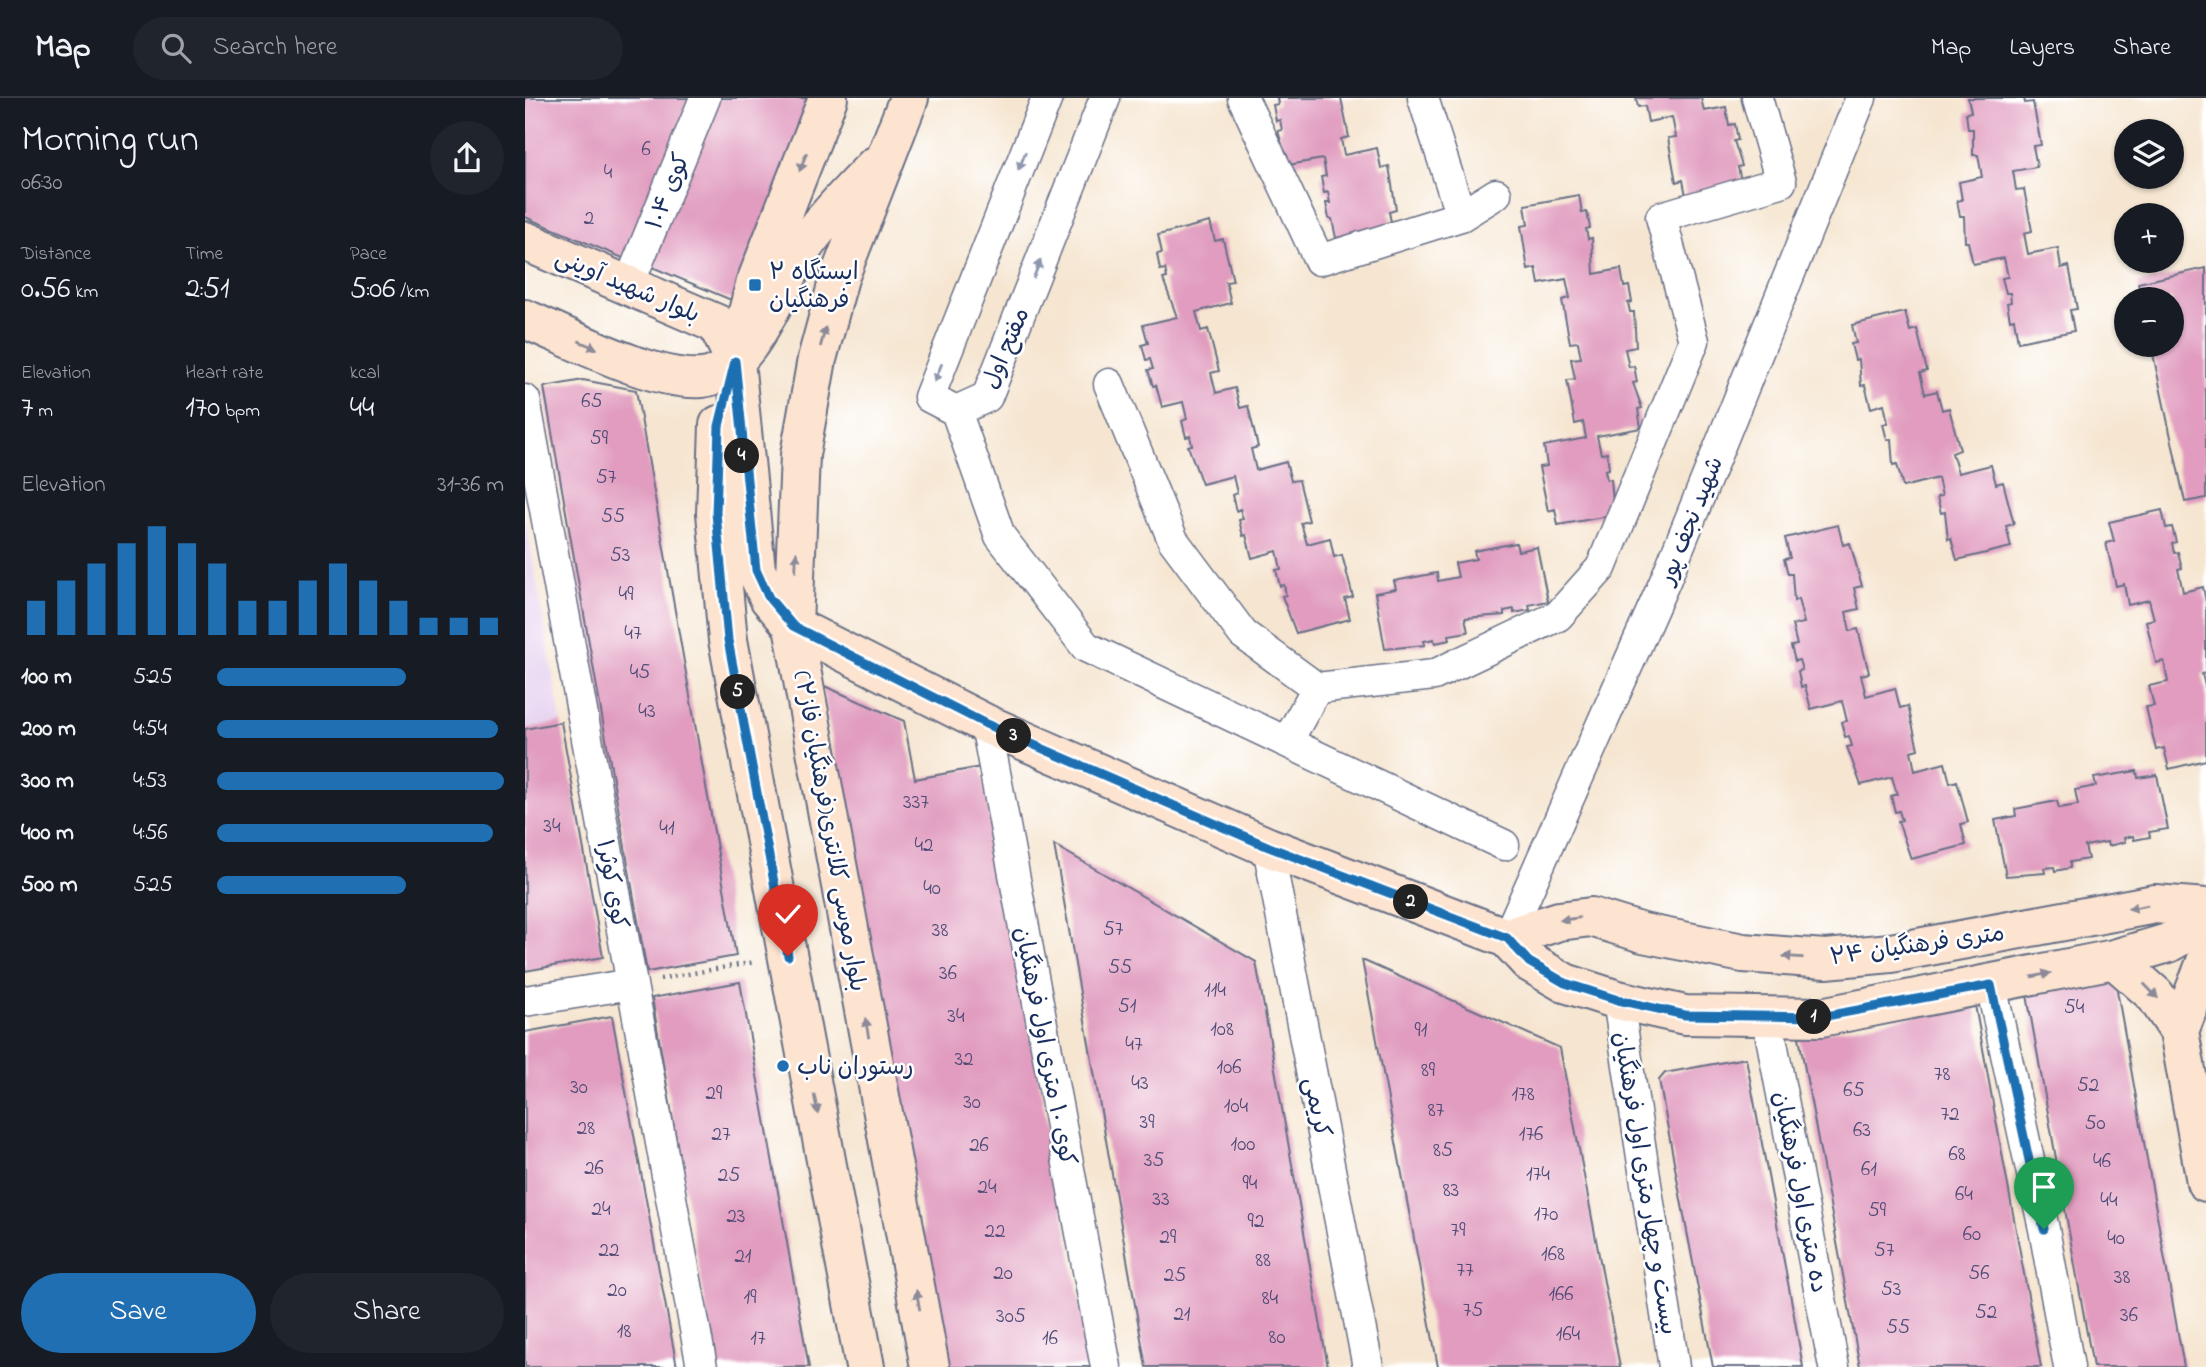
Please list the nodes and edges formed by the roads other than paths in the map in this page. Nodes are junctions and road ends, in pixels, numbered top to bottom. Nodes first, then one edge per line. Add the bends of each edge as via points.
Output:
1 (705, 98) edge
2 (828, 98) edge
3 (909, 98) edge
4 (1047, 98) edge
5 (1105, 98) edge
6 (1243, 98) edge
7 (1423, 98) edge
8 (1757, 98) edge
9 (1861, 98) edge
10 (884, 158) junction
11 (1496, 194) dead end
12 (1461, 216) junction
13 (525, 241) edge
14 (629, 284) junction
15 (525, 319) edge
16 (735, 361) junction
17 (1109, 384) dead end
18 (525, 400) edge
19 (956, 411) junction
20 (793, 626) junction
21 (1317, 688) junction
22 (986, 724) junction
23 (1287, 742) junction
24 (1504, 845) dead end
25 (1269, 847) junction
26 (2206, 908) edge
27 (2206, 922) edge
28 (1507, 938) junction
29 (2114, 959) junction
30 (2206, 962) edge
31 (632, 984) junction
32 (1991, 985) junction
33 (1618, 1000) junction
34 (525, 1002) edge
35 (1767, 1016) junction
36 (2179, 1031) junction
37 (2206, 1182) edge
38 (702, 1367) edge
39 (865, 1367) edge
40 (930, 1367) edge
41 (1106, 1367) edge
42 (1368, 1367) edge
43 (1674, 1367) edge
44 (1835, 1367) edge
45 (2069, 1367) edge

1 - 14 street, کوی ۱۰۴
2 -> 16 main road via 755,285
3 - 10 main road, بلوار موسی کلانتری(فرهنگیان فاز۲)
4 -> 19 street, مفتح اول via 929,397
19 -> 5 street, مفتح اول via 987,397
6 - 12 street via 1319,260
7 - 12 street
8 - 21 street via 1781,182 1661,217 1694,341 1601,568 1558,616 1434,675
9 - 28 street, شهید نجف پور via 1665,581
10 - 16 main road via 805,244
20 -> 10 main road, بلوار موسی کلانتری(فرهنگیان فاز۲) via 804,424 839,278
11 - 12 street
13 - 14 main road, بلوار شهید آوینی
14 - 16 main road, بلوار شهید آوینی via 717,324
15 -> 16 main road via 651,371 701,378
16 - 20 main road via 756,570 769,598
16 -> 39 main road via 719,426 716,513 728,640
17 - 21 street via 1173,540 1243,634
18 - 31 street, کوی کوثر۱
19 - 23 street via 1000,536 1086,647
20 - 22 main road, ۲۴ متری فرهنگیان
40 -> 20 main road, بلوار موسی کلانتری(فرهنگیان فاز۲)
21 - 23 street
22 - 25 main road, ۲۴ متری فرهنگیان
22 - 41 street, کوی ۱۰ متری اول فرهنگیان
23 - 24 street
25 - 28 main road, ۲۴ متری فرهنگیان
25 - 42 street, کریمی
26 -> 28 main road, ۲۴ متری فرهنگیان via 2155,904 1891,953 1826,959 1743,953 1643,933 1591,917 1559,921
27 - 29 main road, ۲۴ متری فرهنگیان via 2168,943
28 - 33 main road, ۲۴ متری فرهنگیان via 1529,962 1565,983
32 -> 29 main road, ۲۴ متری فرهنگیان
29 -> 36 main road via 2155,995
30 - 36 main road
31 - 34 street
31 - 38 street, کوی کوثر۱
32 - 35 main road, ۲۴ متری فرهنگیان via 1821,1017
32 - 45 street
33 - 35 main road, ۲۴ متری فرهنگیان via 1685,1015
33 - 43 street, بیست و چهار متری اول فرهنگیان
35 - 44 street, ده متری اول فرهنگیان
36 - 37 main road

